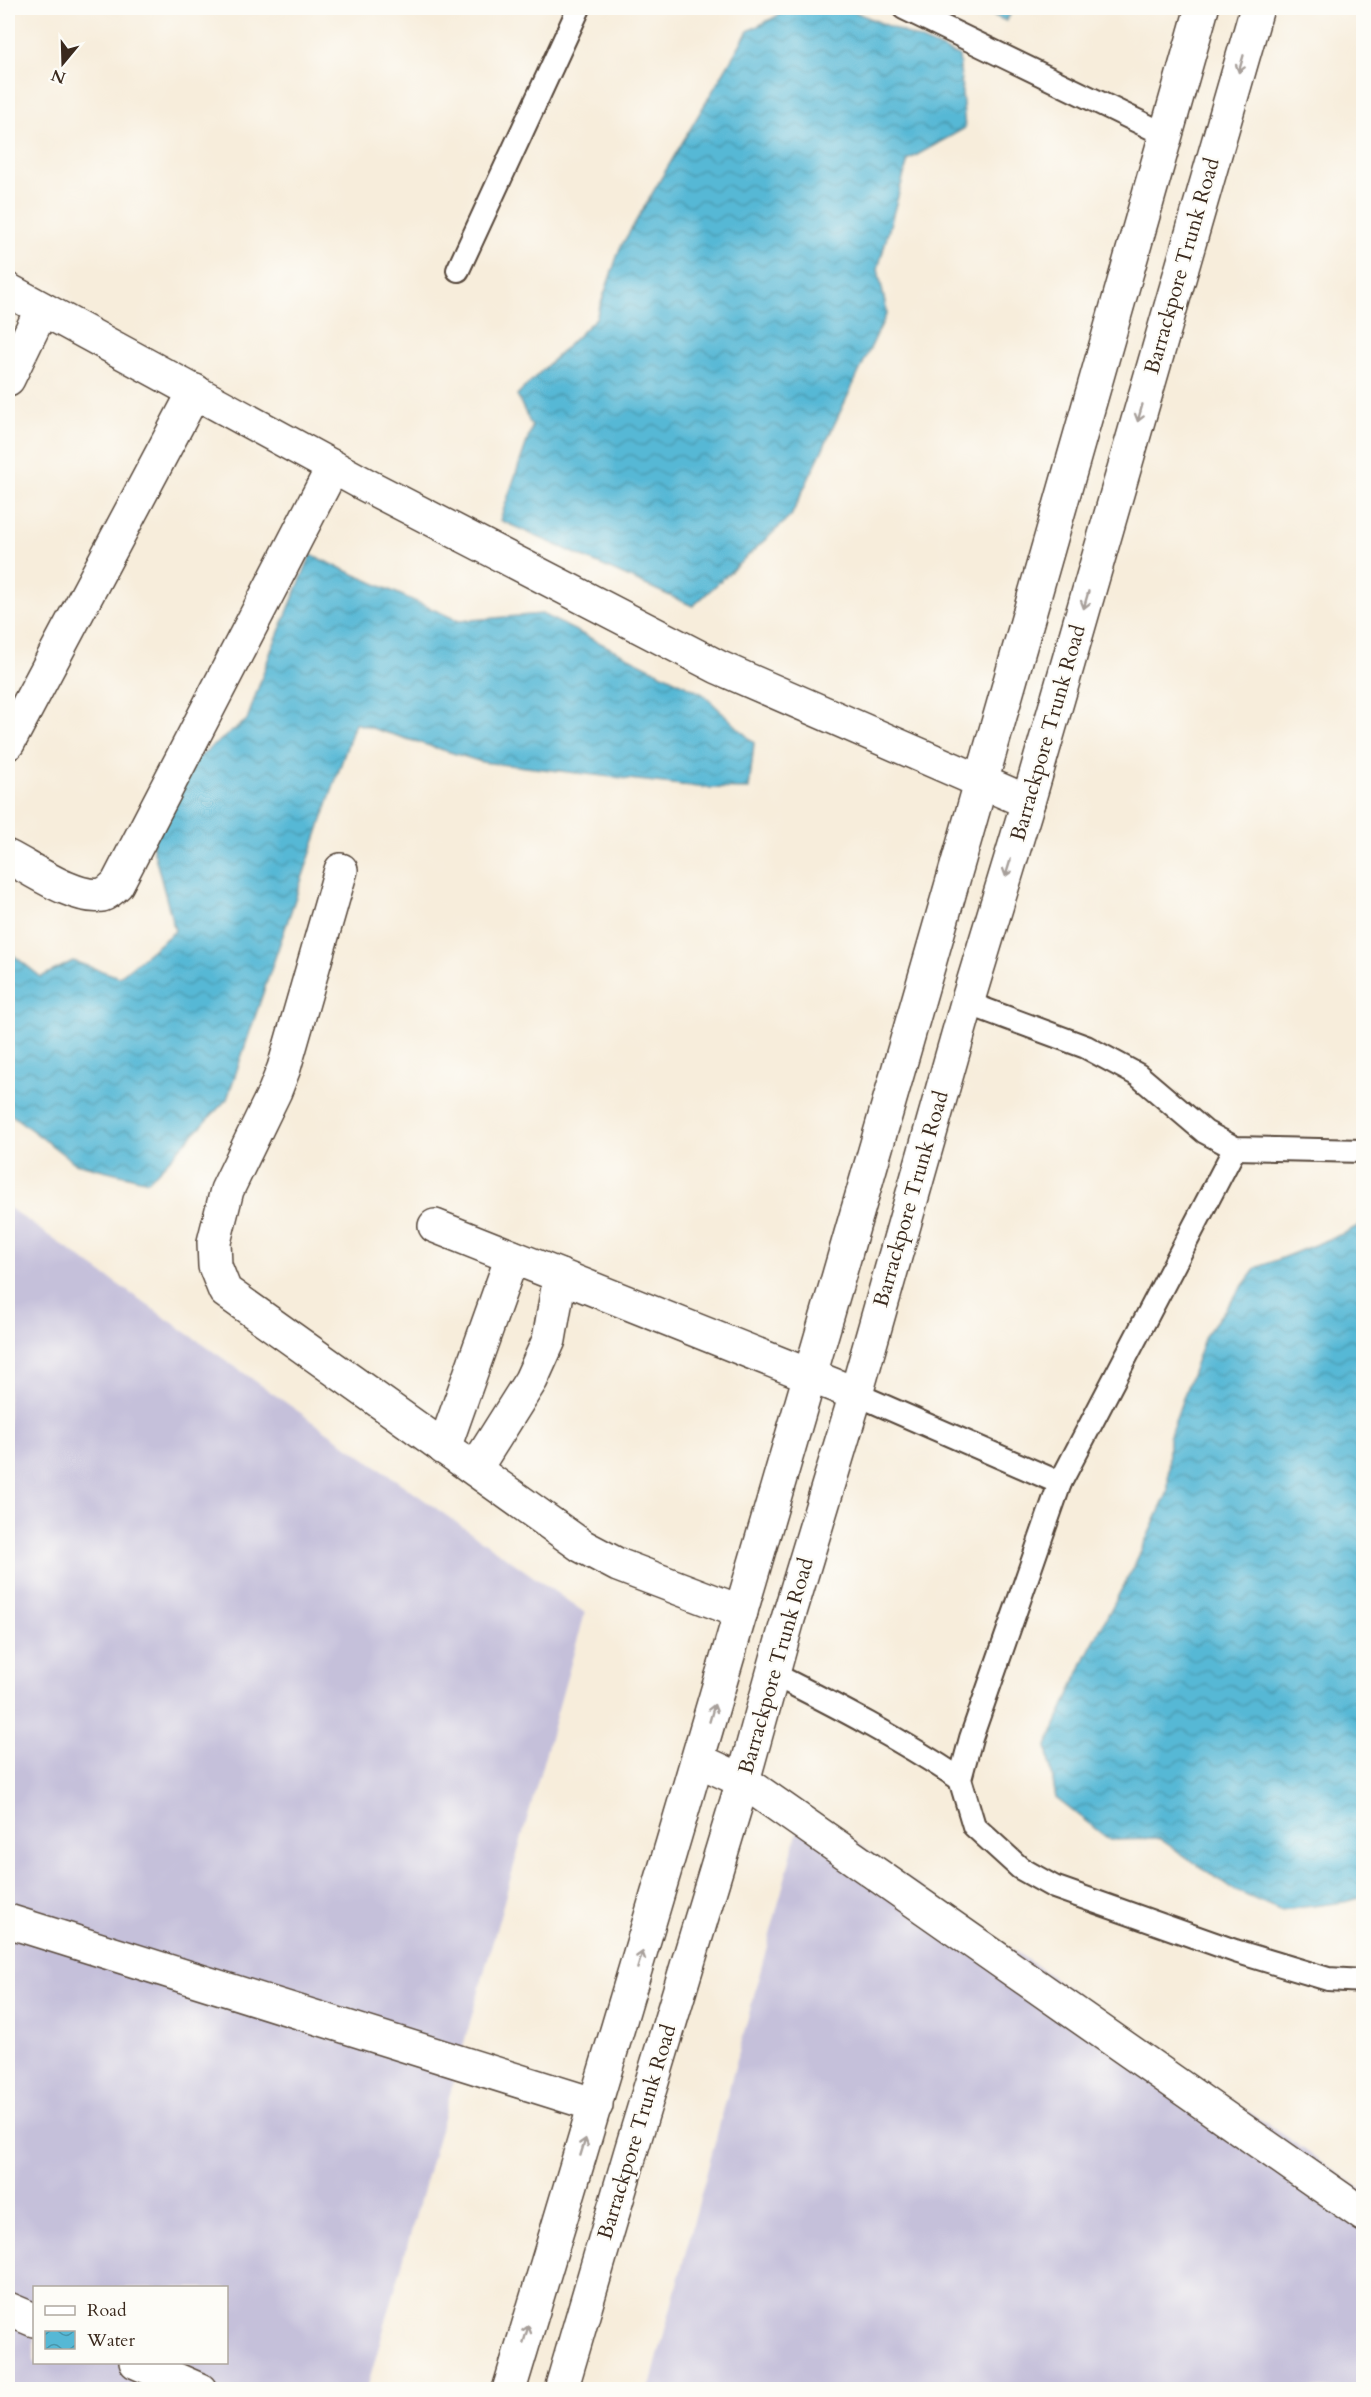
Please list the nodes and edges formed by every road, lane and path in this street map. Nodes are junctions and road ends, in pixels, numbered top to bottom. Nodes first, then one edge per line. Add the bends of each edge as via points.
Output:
1 (579, 8) edge
2 (904, 8) edge
3 (1202, 8) edge
4 (1257, 8) edge
5 (1166, 135) junction
6 (458, 270) dead end
7 (8, 290) edge
8 (42, 309) junction
9 (8, 379) edge
10 (195, 391) junction
11 (333, 467) junction
12 (8, 743) edge
13 (982, 781) junction
14 (1028, 802) junction
15 (8, 857) edge
16 (341, 870) dead end
17 (967, 1003) junction
18 (1235, 1148) junction
19 (1364, 1151) edge
20 (435, 1226) dead end
21 (512, 1257) junction
22 (560, 1276) junction
23 (810, 1375) junction
24 (856, 1394) junction
25 (444, 1448) junction
26 (475, 1469) junction
27 (1060, 1483) junction
28 (741, 1612) junction
29 (773, 1674) junction
30 (698, 1760) junction
31 (960, 1779) junction
32 (743, 1781) junction
33 (8, 1921) edge
34 (1364, 1981) edge
35 (596, 2105) junction
36 (1364, 2215) edge
37 (8, 2309) edge
38 (33, 2320) edge
39 (141, 2364) edge
40 (200, 2390) edge
41 (509, 2390) edge
42 (561, 2390) edge

1 - 6 lane
2 - 5 lane
3 - 5 street
4 -> 14 street, Barrackpore Trunk Road
5 - 13 street
7 - 8 street
8 - 9 street
8 - 10 street
10 - 11 street
10 - 12 street
11 - 13 street via 718,667
11 - 15 street via 117,884 105,894 87,895
13 - 14 street
13 - 23 street
14 -> 17 street, Barrackpore Trunk Road
16 - 25 street via 284,1068 227,1190 214,1242 215,1266 225,1291
17 - 18 lane via 1086,1047 1127,1069 1205,1132
17 - 24 street, Barrackpore Trunk Road
18 - 19 lane
18 - 27 lane
20 - 21 street
21 - 22 street
21 - 25 street
22 - 23 street
22 - 26 street via 549,1340 531,1380
23 - 24 street
23 - 28 street
24 - 27 lane
24 - 29 street, Barrackpore Trunk Road
25 - 26 street
26 - 28 street via 591,1551
27 - 31 lane
30 -> 28 street
29 - 31 lane via 867,1723
29 - 32 street, Barrackpore Trunk Road
30 - 32 street
35 -> 30 street
31 - 34 lane via 974,1826 1020,1868 1054,1887 1235,1951 1328,1979
32 - 36 street
32 - 42 street, Barrackpore Trunk Road
33 - 35 street
41 -> 35 street
37 - 38 street
39 - 40 street

